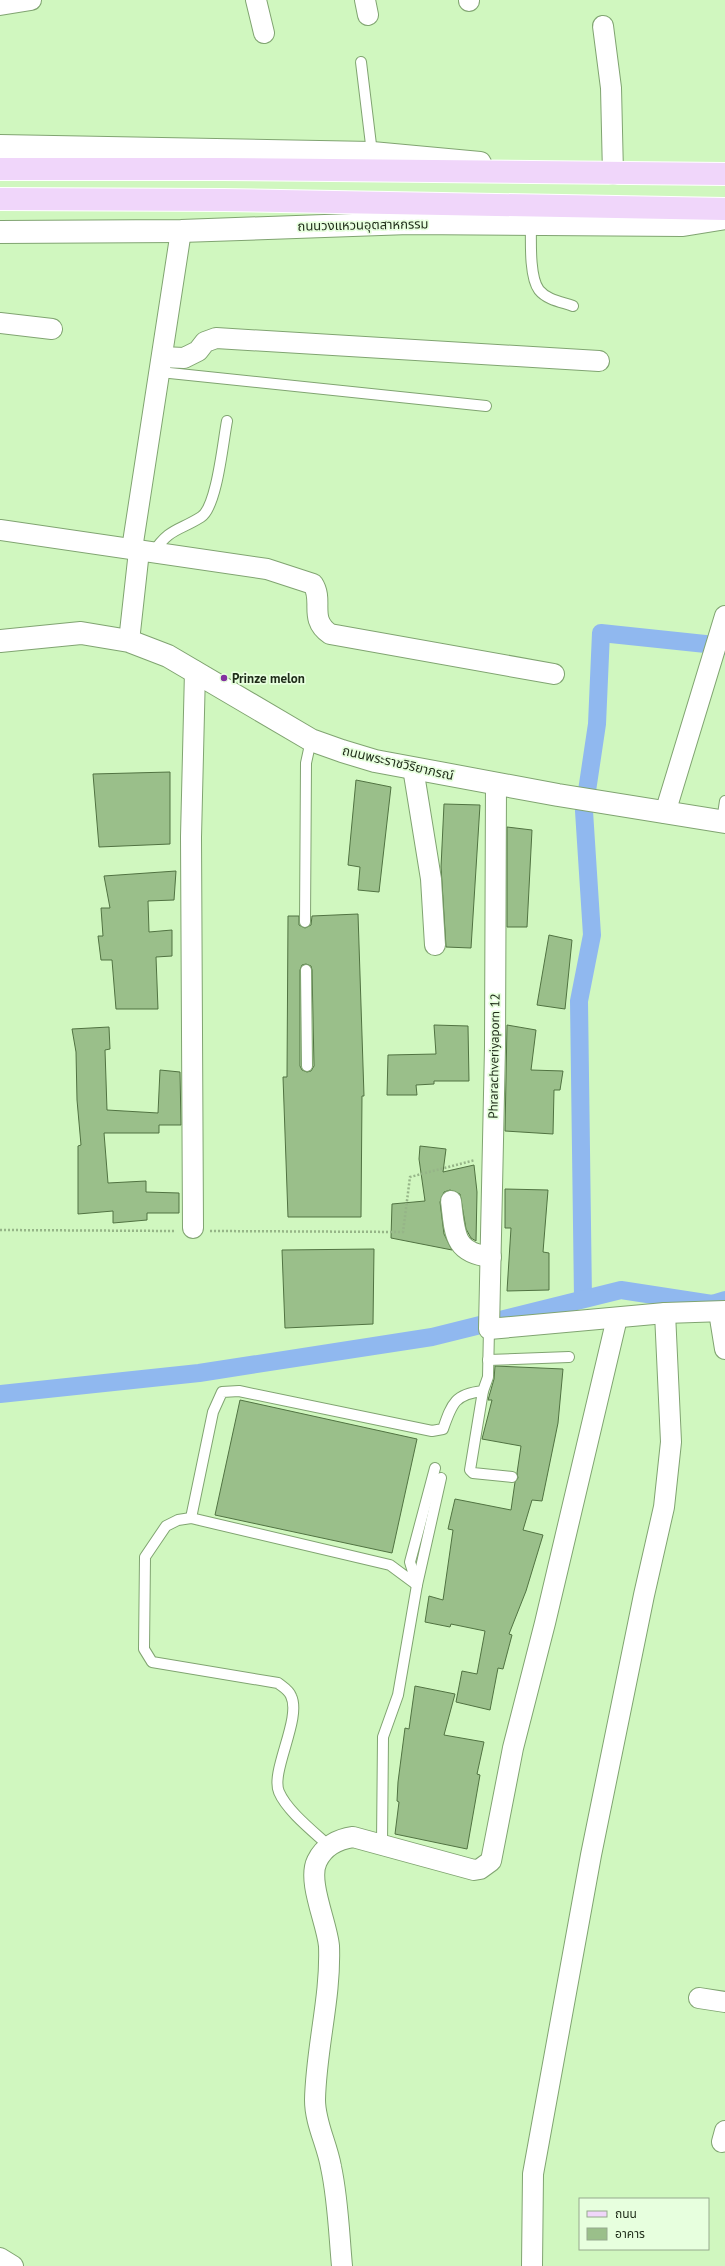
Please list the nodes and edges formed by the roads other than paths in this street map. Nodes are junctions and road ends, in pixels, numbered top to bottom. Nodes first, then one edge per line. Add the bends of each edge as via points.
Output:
1 (31, 0) edge
2 (256, 0) edge
3 (0, 5) edge
4 (603, 26) dead end
5 (264, 33) dead end
6 (361, 62) dead end
7 (0, 146) edge
8 (372, 153) junction
9 (0, 169) edge
10 (603, 173) junction
11 (725, 174) edge
12 (0, 199) edge
13 (725, 209) edge
14 (725, 218) edge
15 (531, 222) junction
16 (181, 231) junction
17 (0, 232) edge
18 (573, 306) dead end
19 (0, 323) edge
20 (52, 329) dead end
21 (599, 361) dead end
22 (161, 365) junction
23 (486, 406) dead end
24 (227, 421) dead end
25 (0, 530) edge
26 (141, 551) junction
27 (725, 616) edge
28 (0, 641) edge
29 (129, 641) junction
30 (195, 671) junction
31 (554, 674) dead end
32 (311, 740) junction
33 (413, 768) junction
34 (496, 784) junction
35 (665, 813) junction
36 (724, 815) edge
37 (305, 922) dead end
38 (435, 945) dead end
39 (306, 970) dead end
40 (307, 1066) dead end
41 (451, 1201) dead end
42 (193, 1230) road end
43 (491, 1257) junction
44 (722, 1312) edge
45 (665, 1313) junction
46 (617, 1318) junction
47 (489, 1327) junction
48 (725, 1349) edge
49 (569, 1356) dead end
50 (488, 1360) junction
51 (483, 1391) junction
52 (435, 1468) dead end
53 (512, 1477) dead end
54 (441, 1478) dead end
55 (191, 1518) junction
56 (417, 1585) junction
57 (382, 1844) junction
58 (329, 1846) junction
59 (699, 1998) dead end
60 (725, 2002) edge
61 (0, 2258) edge
62 (13, 2266) edge
63 (342, 2266) edge
64 (532, 2266) edge

1 - 3 street
2 - 5 street
4 - 10 street via 611,88
6 - 8 lane
7 - 8 main road
8 - 10 main road
9 - 10 main road
10 - 11 main road
12 - 13 main road, ถนนวงแหวนอุตสาหกรรม via 224,200
14 - 15 main road, ถนนวงแหวนอุตสาหกรรม via 683,225
15 - 16 main road, ถนนวงแหวนอุตสาหกรรม via 409,223
15 - 18 lane via 533,272 539,290 549,298
16 - 17 main road, ถนนวงแหวนอุตสาหกรรม
16 - 22 street
19 - 20 street
21 - 22 street via 216,338 205,342 198,351 184,358
22 - 23 lane
22 - 26 street
24 - 26 lane via 213,502 203,516 168,533
25 - 26 street
26 - 29 street
26 - 31 street via 267,569 313,584 316,589 318,620 322,628 330,634
27 - 35 street
28 - 29 main road, ถนนพระราชวิริยาภรณ์ via 81,633
29 - 30 main road, ถนนพระราชวิริยาภรณ์ via 168,656
30 - 32 main road, ถนนพระราชวิริยาภรณ์
30 - 42 street via 191,837
32 - 33 main road, ถนนพระราชวิริยาภรณ์ via 375,761
32 - 37 lane via 306,763
33 - 34 main road, ถนนพระราชวิริยาภรณ์
33 - 38 street via 431,879
34 - 35 main road, ถนนพระราชวิริยาภรณ์
34 - 43 street, Phrarachveriyaporn 12
35 - 36 main road, ถนนพระราชวิริยาภรณ์
39 - 40 lane
41 - 43 street via 456,1233 464,1248 474,1255
43 - 47 street, Phrarachveriyaporn 12
44 - 45 street
44 - 48 street
45 - 46 street
45 - 64 street via 671,1442 664,1507 591,1856 533,2174
46 - 47 street
46 - 57 street via 513,1748 492,1862 474,1870
47 - 50 lane
49 - 50 lane
50 - 51 lane via 488,1377
51 - 53 lane via 470,1470 473,1473
51 - 55 lane via 466,1393 454,1402 443,1429 432,1431 239,1390 222,1392 213,1412
52 - 56 lane via 410,1562
54 - 56 lane
55 - 56 lane via 390,1565
55 - 58 lane via 178,1520 166,1526 145,1557 144,1649 152,1662 278,1683 288,1691 292,1697 293,1707 277,1780 278,1792 304,1824
56 - 57 lane via 398,1695 383,1737
57 - 58 street via 353,1837 340,1839
58 - 63 street via 317,1861 314,1878 328,1935 330,1968 315,2101 321,2138 331,2166
59 - 60 street
61 - 62 street

